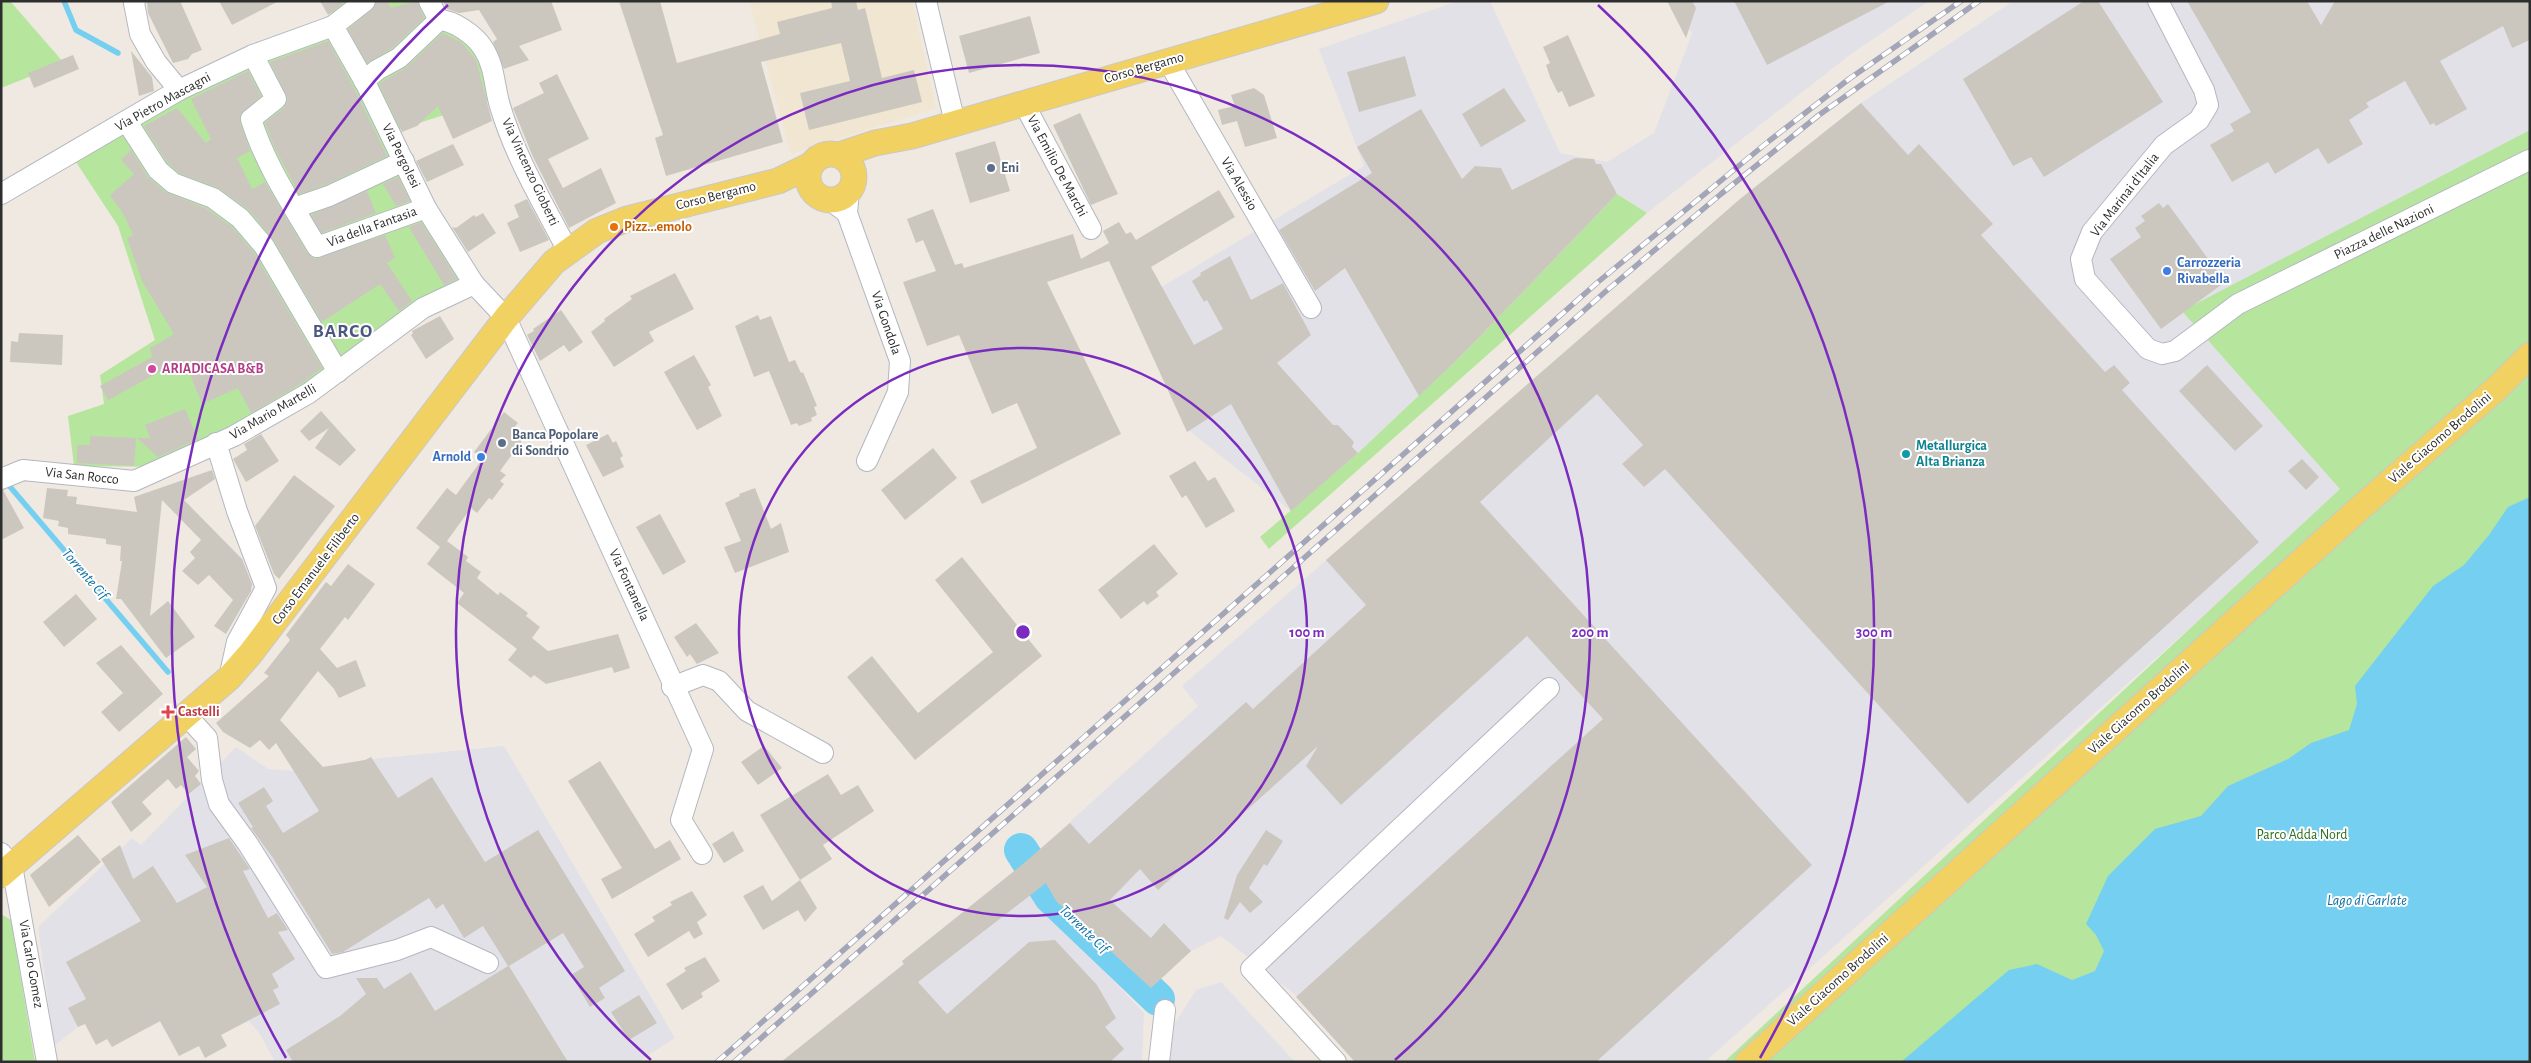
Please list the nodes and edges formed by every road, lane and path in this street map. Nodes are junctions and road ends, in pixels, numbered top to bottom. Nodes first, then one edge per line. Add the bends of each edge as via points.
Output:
1 (135, 1) edge
2 (365, 1) edge
3 (429, 1) edge
4 (926, 1) edge
5 (1376, 1) edge
6 (2158, 1) edge
7 (438, 20) junction
8 (333, 26) junction
9 (253, 55) junction
10 (1168, 61) junction
11 (364, 81) junction
12 (179, 90) junction
13 (1023, 102) junction
14 (127, 122) junction
15 (955, 123) junction
16 (2529, 161) edge
17 (404, 162) junction
18 (778, 181) junction
19 (839, 188) junction
20 (1, 194) edge
21 (294, 208) junction
22 (426, 208) junction
23 (1091, 229) dead end
24 (597, 231) joint
25 (568, 251) junction
26 (474, 284) junction
27 (2238, 304) joint
28 (1311, 308) dead end
29 (506, 318) junction
30 (2530, 355) edge
31 (338, 372) junction
32 (216, 442) junction
33 (867, 461) dead end
34 (6, 476) edge
35 (229, 678) junction
36 (672, 687) junction
37 (1549, 688) dead end
38 (187, 716) junction
39 (823, 753) dead end
40 (702, 854) dead end
41 (4, 865) edge
42 (488, 962) dead end
43 (1165, 1010) dead end
44 (47, 1062) edge
45 (1159, 1062) edge
46 (1336, 1062) edge
47 (1748, 1062) edge

1 - 12 street via 140,34 156,62
2 - 8 street, Via Pietro Mascagni
3 - 7 street
4 - 15 street
5 - 10 main road, Corso Bergamo
6 - 27 street, Via Marinai d'Italia via 2204,90 2208,105 2199,120 2164,145 2092,232 2081,259 2085,279 2148,349 2162,354 2175,351
7 - 11 street via 399,58
7 - 25 street, Via Vincenzo Gioberti via 459,27 482,47 496,78 500,105 520,156
8 - 9 street, Via Pietro Mascagni
8 - 11 street, Via Pergolesi
9 - 12 street, Via Pietro Mascagni
9 - 21 street via 276,99 251,119 256,137
10 - 13 main road, Corso Bergamo
10 - 28 street, Via Alessio
11 - 17 street, Via Pergolesi
12 - 14 street, Via Pietro Mascagni
13 - 15 main road, Corso Bergamo
13 - 23 street, Via Emilio De Marchi
14 - 20 street, Via Pietro Mascagni
14 - 31 street via 158,170 173,183 213,198 240,218 264,246
15 - 19 main road, Corso Bergamo via 912,136 867,159
16 - 27 street, Piazza delle Nazioni
17 - 21 street
17 - 22 street, Via Pergolesi
18 - 19 main road
18 - 19 main road, Corso Bergamo via 824,155
18 - 24 main road, Corso Bergamo via 627,219
19 - 33 street, Via Gondola via 900,361 898,392
21 - 22 street, Via della Fantasia via 318,247
22 - 26 street, Via Pergolesi
24 - 25 main road, Corso Emanuele Filiberto
25 - 29 main road, Corso Emanuele Filiberto via 554,262
26 - 29 street
26 - 31 street, Via Mario Martelli via 423,308
29 - 35 main road, Corso Emanuele Filiberto
29 - 36 street, Via Fontanella via 657,645
30 - 47 main road, Viale Giacomo Brodolini
31 - 32 street, Via Mario Martelli via 309,393 234,436
32 - 34 street, Via San Rocco via 134,481 23,470
32 - 35 street, Via Mario Martelli via 266,588 237,642
35 - 38 main road, Corso Emanuele Filiberto
36 - 39 street via 703,676 719,681 747,711
36 - 40 street, Via Fontanella via 703,749 681,820
37 - 46 street via 1251,969
38 - 41 main road, Corso Emanuele Filiberto
38 - 42 street via 207,738 212,780 219,804 326,968 397,950 431,937
41 - 44 street, Via Carlo Gomez
43 - 45 street

